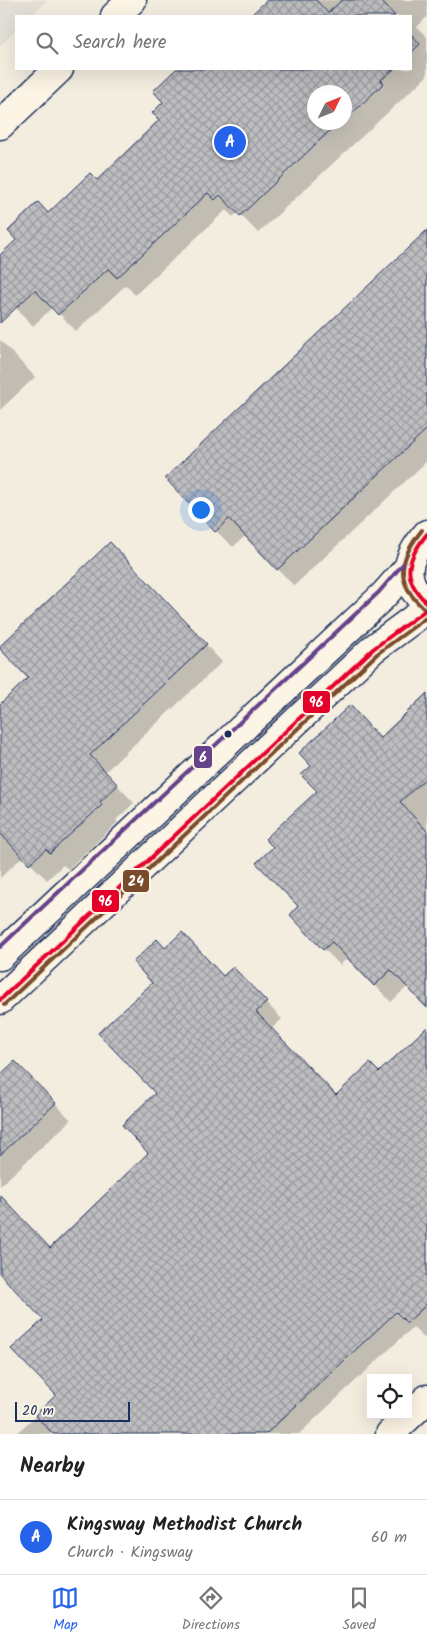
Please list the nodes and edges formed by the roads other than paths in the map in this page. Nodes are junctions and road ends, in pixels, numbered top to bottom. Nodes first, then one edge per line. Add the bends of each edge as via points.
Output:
1 (132, 0) edge
2 (116, 15) edge
3 (58, 70) edge
4 (0, 125) edge
5 (427, 534) edge
6 (408, 568) junction
7 (427, 603) edge
8 (427, 609) edge
9 (0, 956) edge
10 (0, 1000) edge
11 (427, 1399) edge
12 (402, 1430) edge

1 - 2 main road
3 - 4 main road
5 - 6 main road via 411,555
6 - 7 main road via 410,583
6 - 9 main road via 383,596
8 - 10 main road via 373,649
11 - 12 main road

